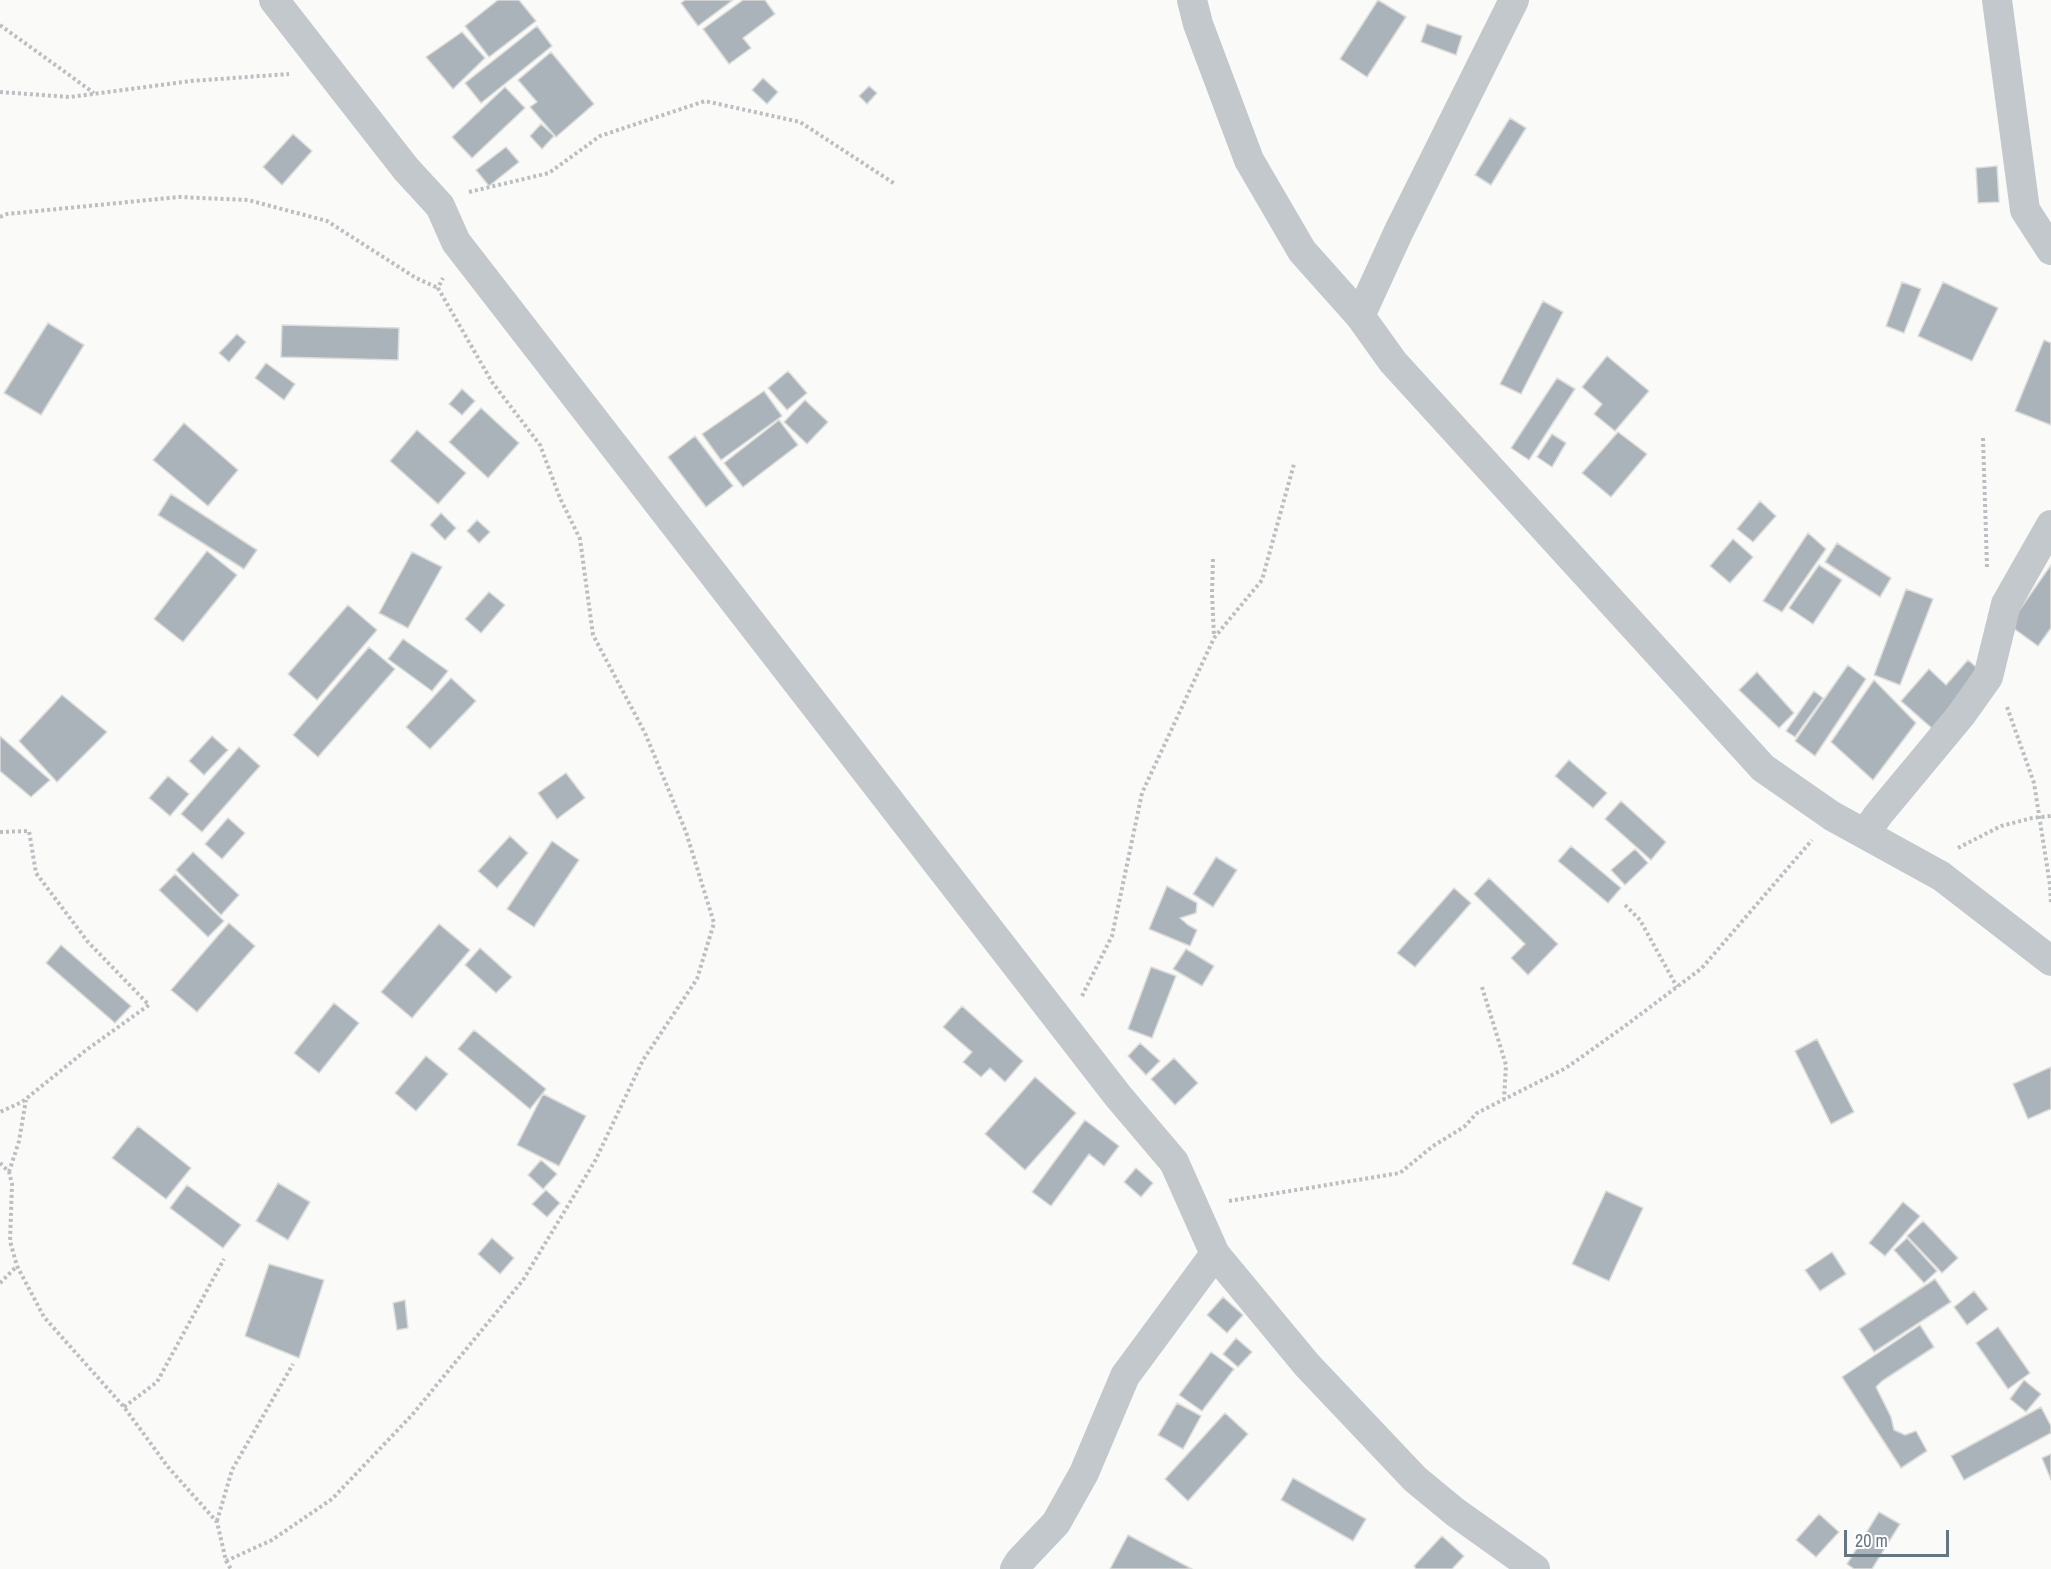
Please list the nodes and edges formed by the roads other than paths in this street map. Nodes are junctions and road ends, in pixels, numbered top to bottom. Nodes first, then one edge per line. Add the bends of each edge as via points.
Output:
1 (274, 0) edge
2 (1192, 0) edge
3 (1514, 0) edge
4 (1997, 0) edge
5 (2051, 250) edge
6 (1360, 316) junction
7 (2051, 525) edge
8 (1865, 834) junction
9 (2051, 961) edge
10 (1215, 1254) junction
11 (1022, 1566) edge
12 (1535, 1569) edge

1 - 10 street via 406,169 440,206 456,242 1118,1096 1174,1162
2 - 6 street via 1249,160 1302,251
3 - 6 street
4 - 5 street via 2025,210
6 - 8 street via 1393,362 1763,768
7 - 8 street via 2006,604 1988,677
8 - 9 street via 1941,876
10 - 11 street via 1125,1376 1084,1473 1056,1523
10 - 12 street via 1306,1365 1415,1479

